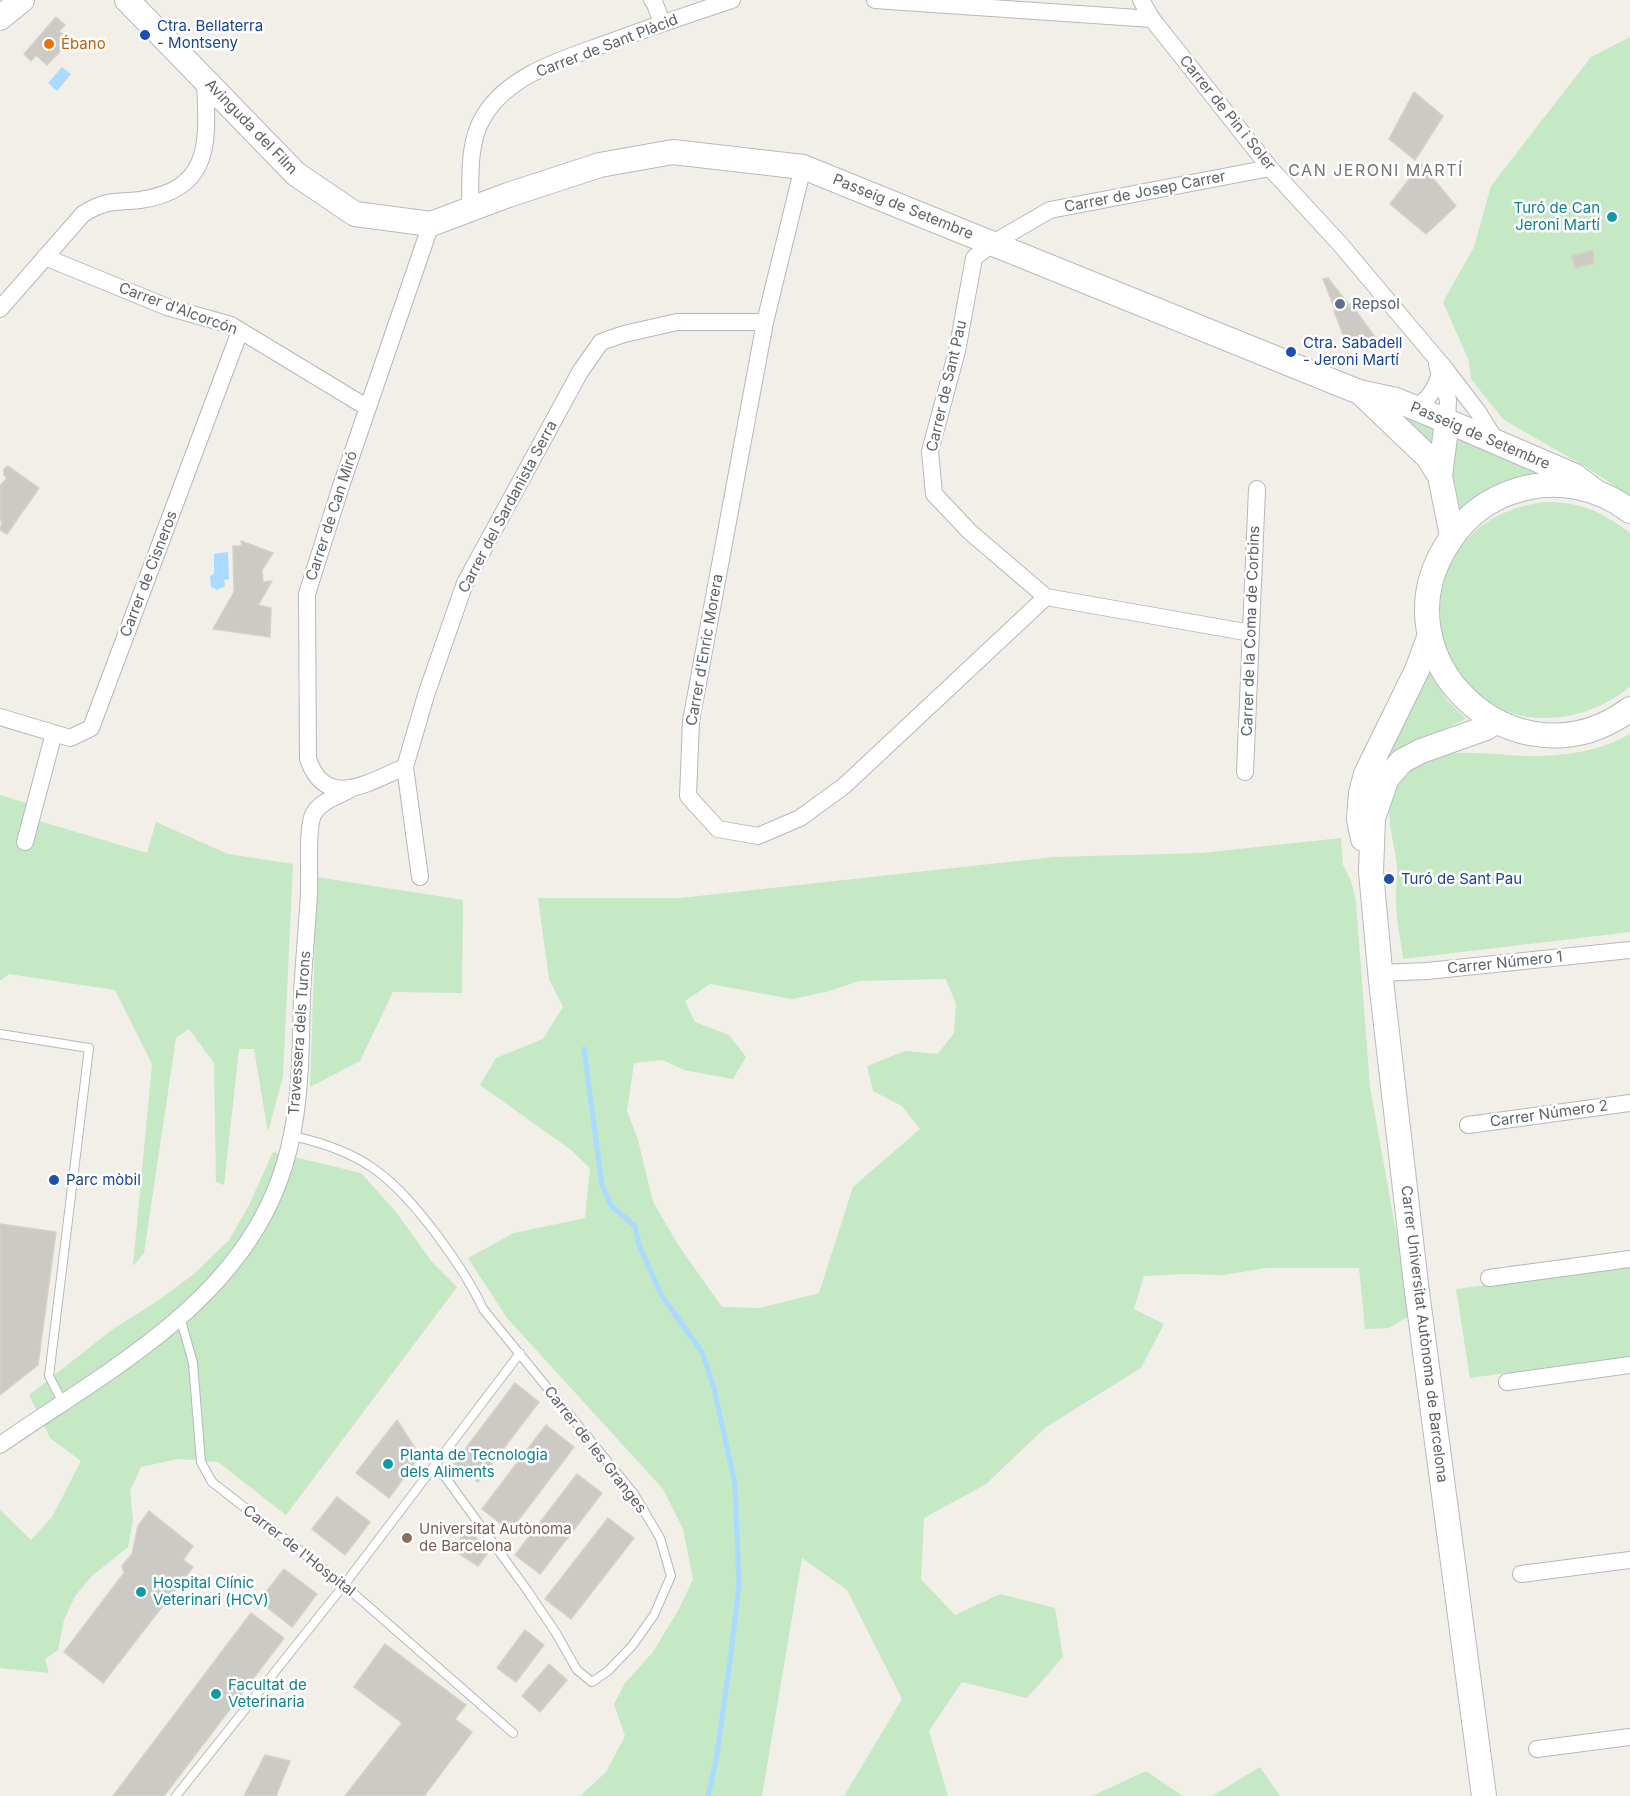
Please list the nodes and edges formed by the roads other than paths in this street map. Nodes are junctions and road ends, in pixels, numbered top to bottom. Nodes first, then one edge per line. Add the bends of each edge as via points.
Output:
1 (22, 0) edge
2 (127, 0) edge
3 (652, 0) edge
4 (732, 0) edge
5 (875, 0) edge
6 (1141, 0) edge
7 (0, 18) edge
8 (1152, 19) junction
9 (662, 23) junction
10 (205, 79) junction
11 (803, 167) junction
12 (1270, 168) junction
13 (470, 210) junction
14 (431, 224) junction
15 (993, 243) junction
16 (45, 257) junction
17 (0, 309) edge
18 (765, 322) junction
19 (240, 331) junction
20 (1438, 366) junction
21 (1359, 392) junction
22 (1412, 407) junction
23 (368, 408) junction
24 (1447, 421) junction
25 (1496, 441) junction
26 (1440, 476) junction
27 (1257, 489) dead end
28 (1596, 492) junction
29 (1630, 511) edge
30 (1452, 536) junction
31 (1046, 597) junction
32 (1251, 633) junction
33 (1430, 635) junction
34 (1630, 709) edge
35 (0, 717) edge
36 (1495, 722) junction
37 (54, 733) junction
38 (405, 767) junction
39 (1245, 772) dead end
40 (351, 788) junction
41 (25, 842) dead end
42 (1371, 872) junction
43 (420, 877) dead end
44 (309, 895) joint
45 (1630, 950) edge
46 (1380, 973) junction
47 (0, 1034) edge
48 (1630, 1103) edge
49 (1468, 1125) dead end
50 (292, 1136) junction
51 (1630, 1259) edge
52 (1489, 1278) dead end
53 (180, 1317) junction
54 (520, 1353) junction
55 (1630, 1365) edge
56 (1508, 1382) dead end
57 (62, 1401) junction
58 (0, 1445) edge
59 (435, 1463) junction
60 (1630, 1560) edge
61 (1521, 1574) dead end
62 (345, 1585) junction
63 (513, 1733) dead end
64 (1630, 1737) edge
65 (1537, 1749) dead end
66 (176, 1796) edge
67 (1484, 1796) edge

1 - 7 street
2 - 10 street, Avinguda del Film
3 - 9 street
4 - 9 street, Carrer de Sant Plàcid
5 - 8 street
6 - 8 street, Carrer de Pin i Soler
8 - 12 street, Carrer de Pin i Soler
9 - 13 street, Carrer de Sant Plàcid via 560,61 503,93 484,116 474,141
10 - 14 street, Avinguda del Film via 296,174 355,214
10 - 16 street via 207,139 192,176 163,195 98,204 83,214
11 - 13 street, Passeig de Setembre via 673,152 600,165
11 - 15 street, Passeig de Setembre
11 - 18 street, Carrer d'Enric Morera
12 - 15 street, Carrer de Josep Carrer via 1050,210
12 - 20 street, Carrer de Pin i Soler via 1340,244
13 - 14 street, Passeig de Setembre
14 - 23 street, Carrer de Can Miró
15 - 21 street, Passeig de Setembre
15 - 31 street, Carrer de Sant Pau via 974,258 957,351 930,451 934,494 970,532
16 - 17 street
16 - 19 street, Carrer d'Alcorcón via 167,307
18 - 31 street, Carrer d'Enric Morera via 691,721 688,796 718,829 758,836 800,818 844,786
18 - 38 street, Carrer del Sardanista Serra via 677,322 602,342 580,372 465,583
19 - 23 street, Carrer d'Alcorcón
19 - 37 street, Carrer de Cisneros via 91,728 70,738
20 - 22 street via 1432,394
20 - 24 street, Carrer de Pin i Soler via 1448,400
20 - 25 street, Carrer de Pin i Soler via 1478,412
21 - 22 street, Passeig de Setembre
21 - 26 street, Passeig de Setembre via 1428,457
22 - 24 street, Passeig de Setembre
23 - 40 street, Carrer de Can Miró via 307,594 308,759 322,784
24 - 25 street, Passeig de Setembre
24 - 26 street
25 - 28 street, Passeig de Setembre via 1575,477
26 - 30 street, Passeig de Setembre
27 - 32 street, Carrer de la Coma de Corbins
28 - 29 street
28 - 30 street via 1559,485 1521,489 1487,504
30 - 33 street via 1432,578
31 - 32 street
32 - 39 street, Carrer de la Coma de Corbins
33 - 36 street via 1451,683 1471,705
33 - 42 street, Carrer Universitat Autònoma de Barcelona via 1418,670 1366,774 1361,793 1359,819
34 - 36 street via 1601,726 1569,735 1535,735
35 - 37 street, Carrer de Cisneros
36 - 42 street, Carrer Universitat Autònoma de Barcelona via 1402,761 1388,778 1373,818
37 - 41 street
38 - 40 street, Carrer de Can Miró
38 - 43 street, Carrer del Sardanista Serra
40 - 44 street, Carrer de Can Miró via 314,813
42 - 46 street, Carrer Universitat Autònoma de Barcelona
44 - 50 street, Travessera dels Turons via 300,1080
45 - 46 street, Carrer Número 1
46 - 67 street, Carrer Universitat Autònoma de Barcelona
47 - 57 lane via 89,1048 50,1376
48 - 49 street, Carrer Número 2
50 - 53 street, Travessera dels Turons via 277,1187 258,1226 232,1264
50 - 54 lane, Carrer de les Granges via 353,1155 393,1182 449,1251 483,1309
51 - 52 street
53 - 57 street, Travessera dels Turons
53 - 62 lane, Carrer de l'Hospital via 193,1363 198,1443 205,1473 220,1489
54 - 59 lane
54 - 59 lane, Carrer de les Granges via 634,1494 660,1538 671,1576 654,1615 608,1671 592,1682 577,1670 527,1590
55 - 56 street
57 - 58 street, Travessera dels Turons
59 - 62 lane
60 - 61 street
62 - 63 lane, Carrer de l'Hospital
62 - 66 lane
64 - 65 street

